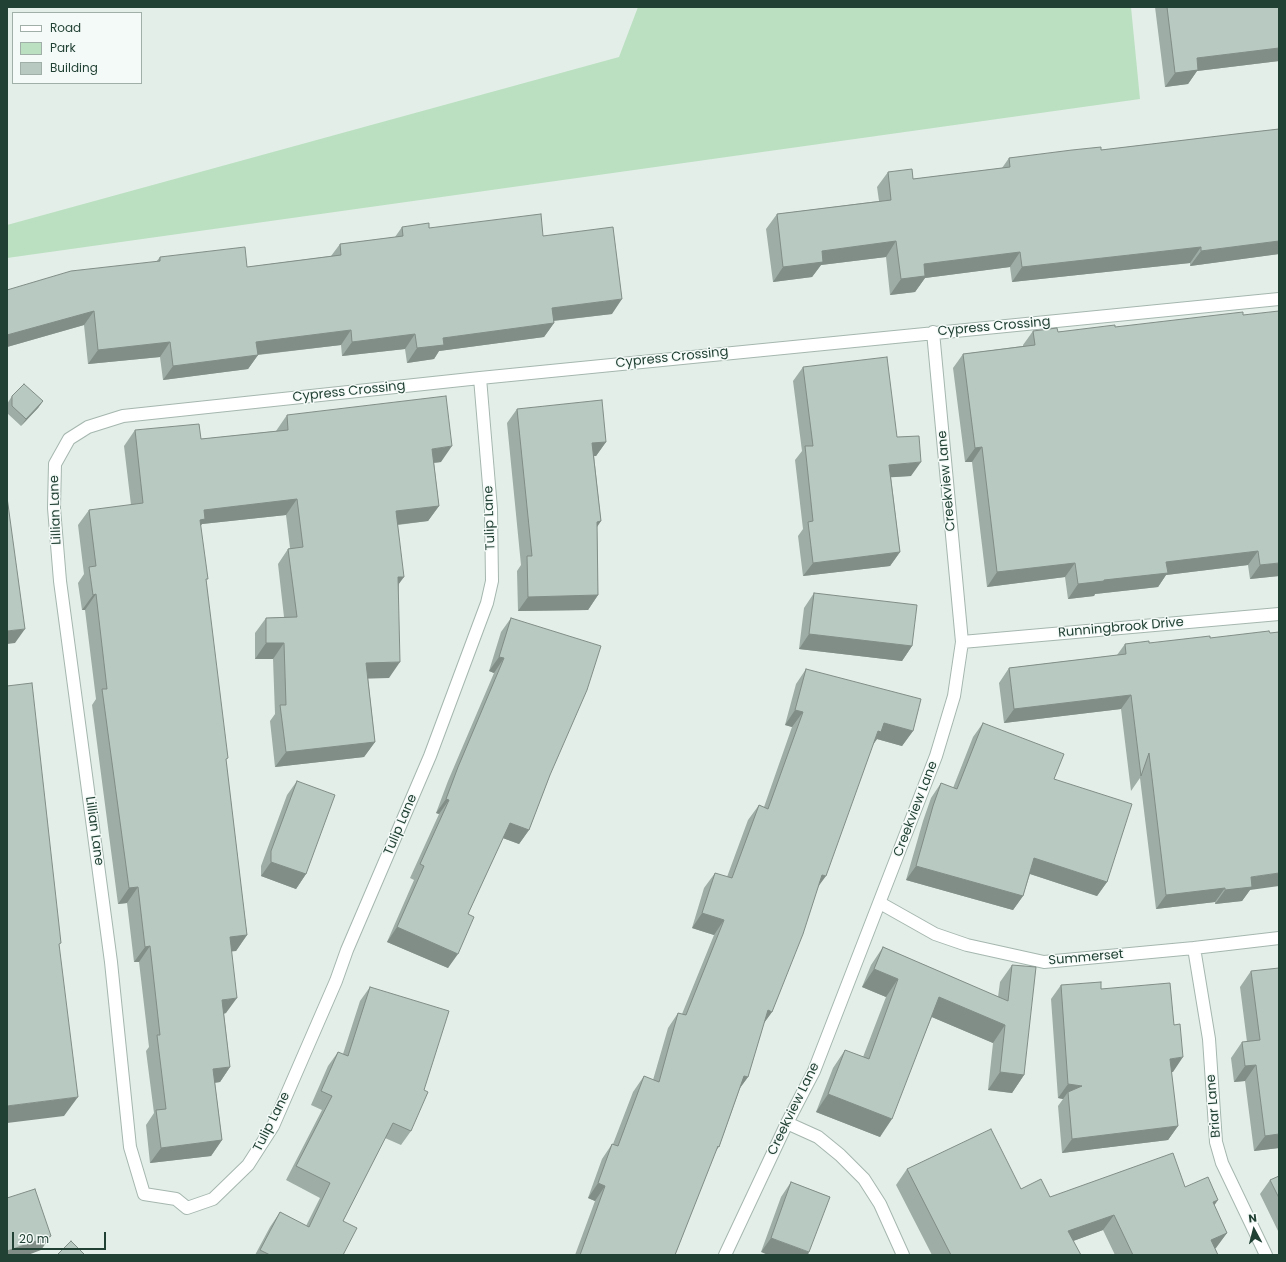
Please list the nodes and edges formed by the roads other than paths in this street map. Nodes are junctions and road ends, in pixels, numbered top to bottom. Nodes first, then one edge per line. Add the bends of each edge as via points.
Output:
1 (1279, 299) edge
2 (933, 332) junction
3 (480, 378) junction
4 (69, 438) joint
5 (1279, 614) edge
6 (962, 642) junction
7 (880, 903) junction
8 (1279, 938) edge
9 (1194, 948) junction
10 (786, 1123) junction
11 (176, 1199) joint
12 (725, 1255) edge
13 (903, 1255) edge
14 (1266, 1255) edge

1 - 2 street, Cypress Crossing
2 - 3 street, Cypress Crossing
2 - 6 street, Creekview Lane
3 - 4 street, Cypress Crossing via 123,416 88,427
3 - 11 street, Tulip Lane via 491,508 492,581 487,603 430,756 272,1126 248,1165 213,1199 188,1208
4 - 11 street, Lillian Lane via 55,464 54,508 60,581 111,962 130,1146 144,1194
5 - 6 street, Runningbrook Drive
6 - 7 street, Creekview Lane via 954,696 936,756
7 - 9 street, Summerset via 935,934 967,945 1044,962
7 - 10 street, Creekview Lane via 814,1071
8 - 9 street, Summerset
9 - 14 street, Briar Lane via 1208,1039 1216,1142 1222,1163
10 - 12 street, Creekview Lane
10 - 13 street via 818,1137 864,1179 880,1204

